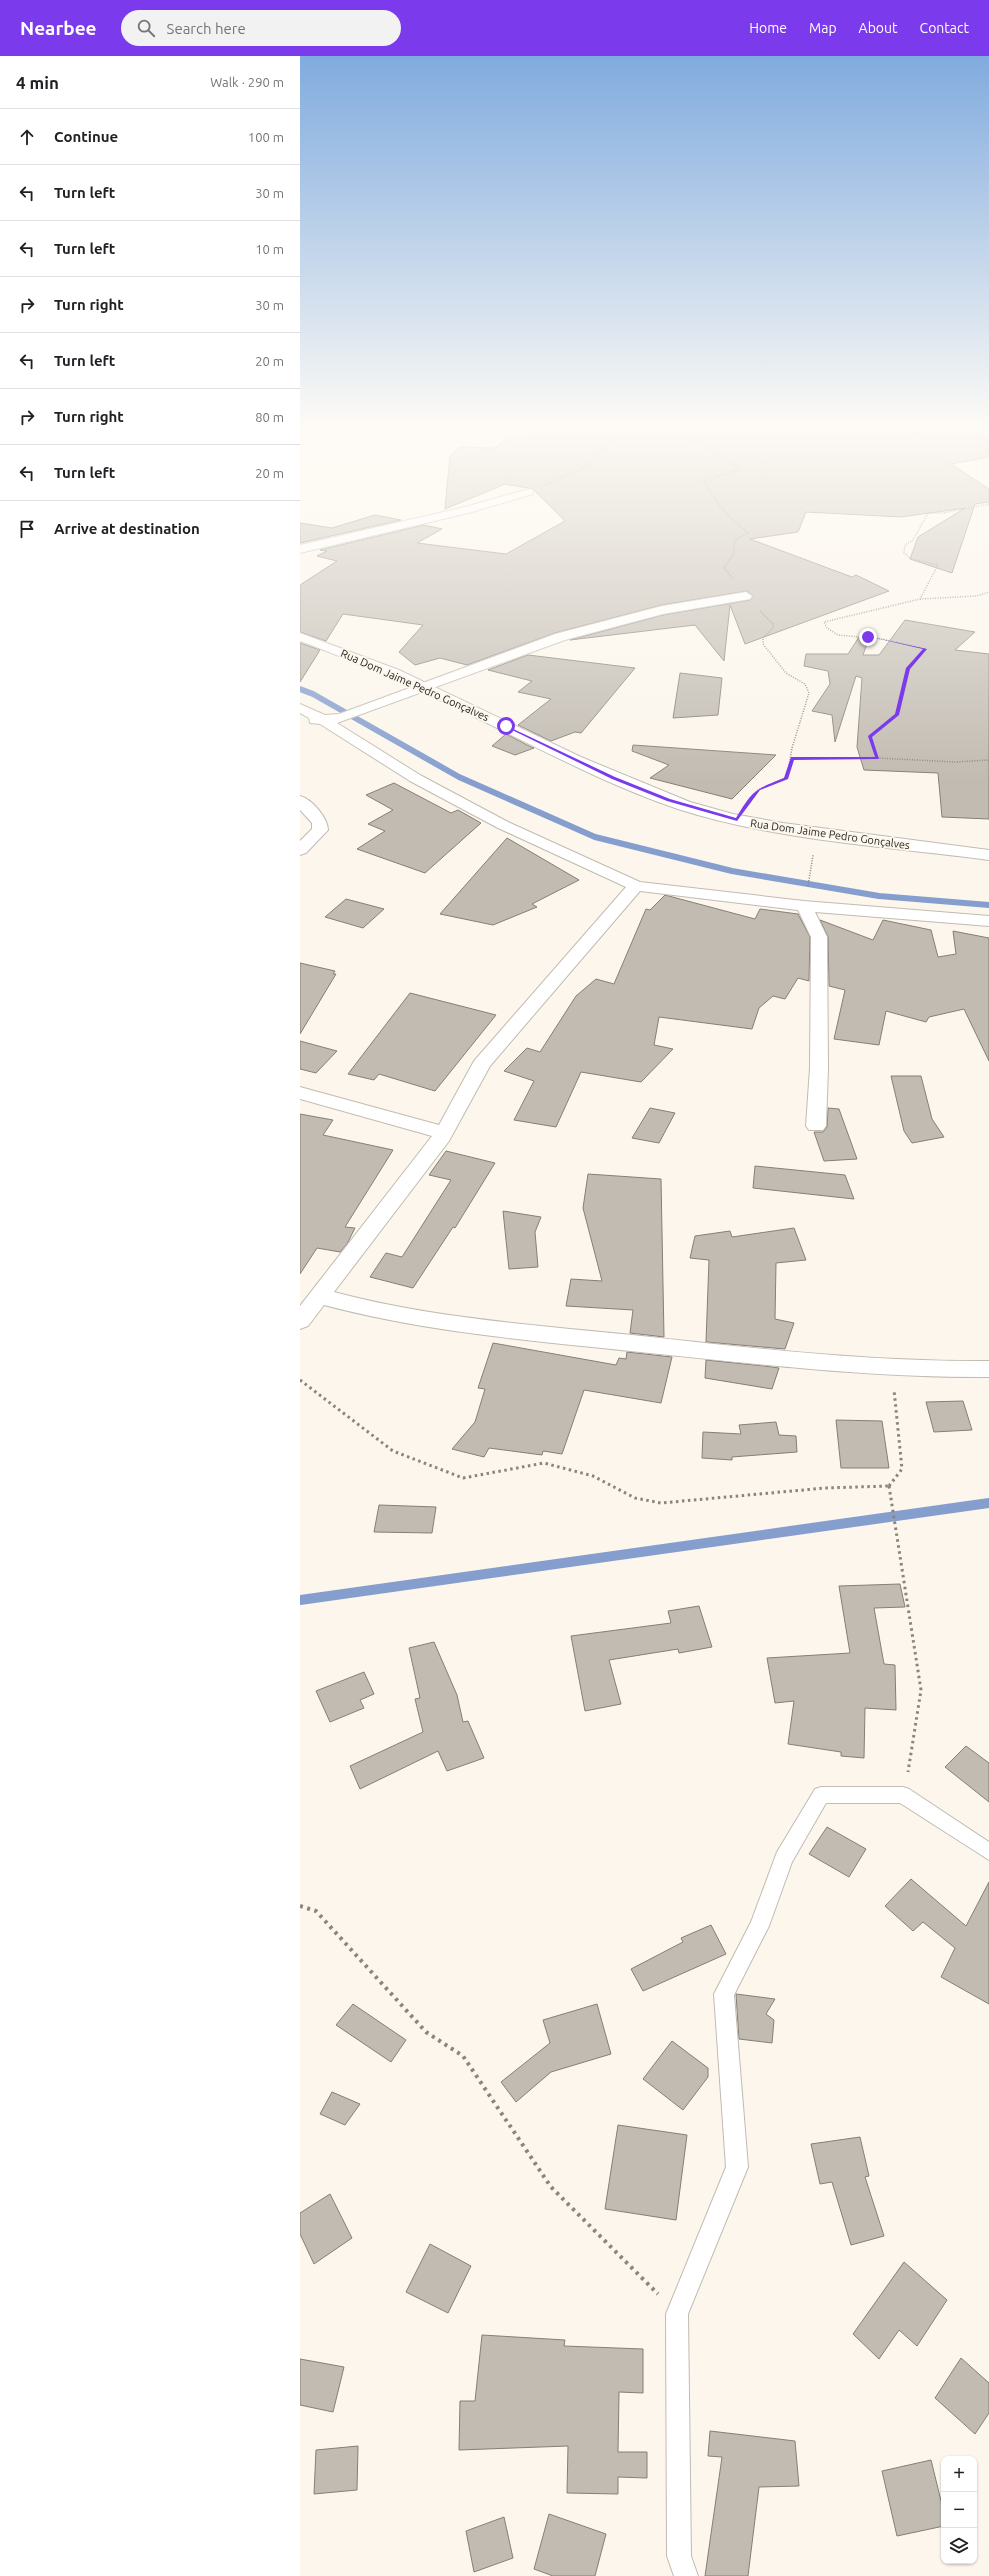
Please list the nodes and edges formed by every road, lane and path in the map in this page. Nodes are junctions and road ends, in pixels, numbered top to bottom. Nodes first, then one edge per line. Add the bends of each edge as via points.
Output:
1 (310, 547) edge
2 (734, 547) edge
3 (905, 547) edge
4 (300, 549) edge
5 (989, 592) edge
6 (746, 596) junction
7 (920, 599) junction
8 (300, 637) edge
9 (422, 688) junction
10 (300, 708) edge
11 (322, 719) junction
12 (300, 720) edge
13 (792, 758) junction
14 (878, 758) junction
15 (989, 760) edge
16 (300, 801) edge
17 (737, 820) junction
18 (300, 850) edge
19 (989, 855) edge
20 (636, 886) junction
21 (804, 906) junction
22 (989, 921) edge
23 (300, 1093) edge
24 (816, 1126) dead end
25 (444, 1133) junction
26 (320, 1296) junction
27 (300, 1320) edge
28 (892, 1368) junction
29 (989, 1369) edge
30 (300, 1380) edge
31 (889, 1486) junction
32 (903, 1795) junction
33 (989, 1852) edge
34 (300, 1906) edge
35 (677, 2314) junction
36 (686, 2576) edge

1 - 4 street
2 - 6 path via 733,555 724,568
3 - 7 path via 904,553 911,560 938,565 938,570 922,589
5 - 7 path via 977,596
6 - 9 street via 662,610 560,637
6 - 13 path via 773,624 773,628 763,638 763,644 786,673 809,689 805,711 792,748
7 - 14 path via 824,622 829,631 839,634 876,638 925,649 908,668 897,715 870,736
8 - 9 street, Rua Dom Jaime Pedro Gonçalves via 365,660
9 - 11 street via 341,718
9 - 17 street, Rua Dom Jaime Pedro Gonçalves via 620,780 675,802
10 - 11 street
11 - 12 street
11 - 20 street via 429,786 503,825
13 - 14 path
13 - 17 path via 786,778 752,795
14 - 15 path via 956,762
16 - 18 street via 320,822 320,830
17 - 19 street, Rua Dom Jaime Pedro Gonçalves via 849,838
20 - 21 street
20 - 25 street via 481,1065
21 - 22 street
21 - 24 street via 819,936 820,1068
23 - 25 street
25 - 26 street
26 - 27 street
26 - 28 street via 444,1323
28 - 29 street via 932,1371
28 - 31 path via 902,1469
30 - 31 path via 393,1451 463,1478 544,1463 593,1476 635,1498 661,1504 825,1488
31 - 32 path via 921,1690 912,1755
32 - 33 lane
32 - 35 lane via 821,1795 784,1858 759,1926 724,1994 737,2167
34 - 35 path via 316,1911 426,2032 463,2056 551,2187
35 - 36 lane via 679,2556

